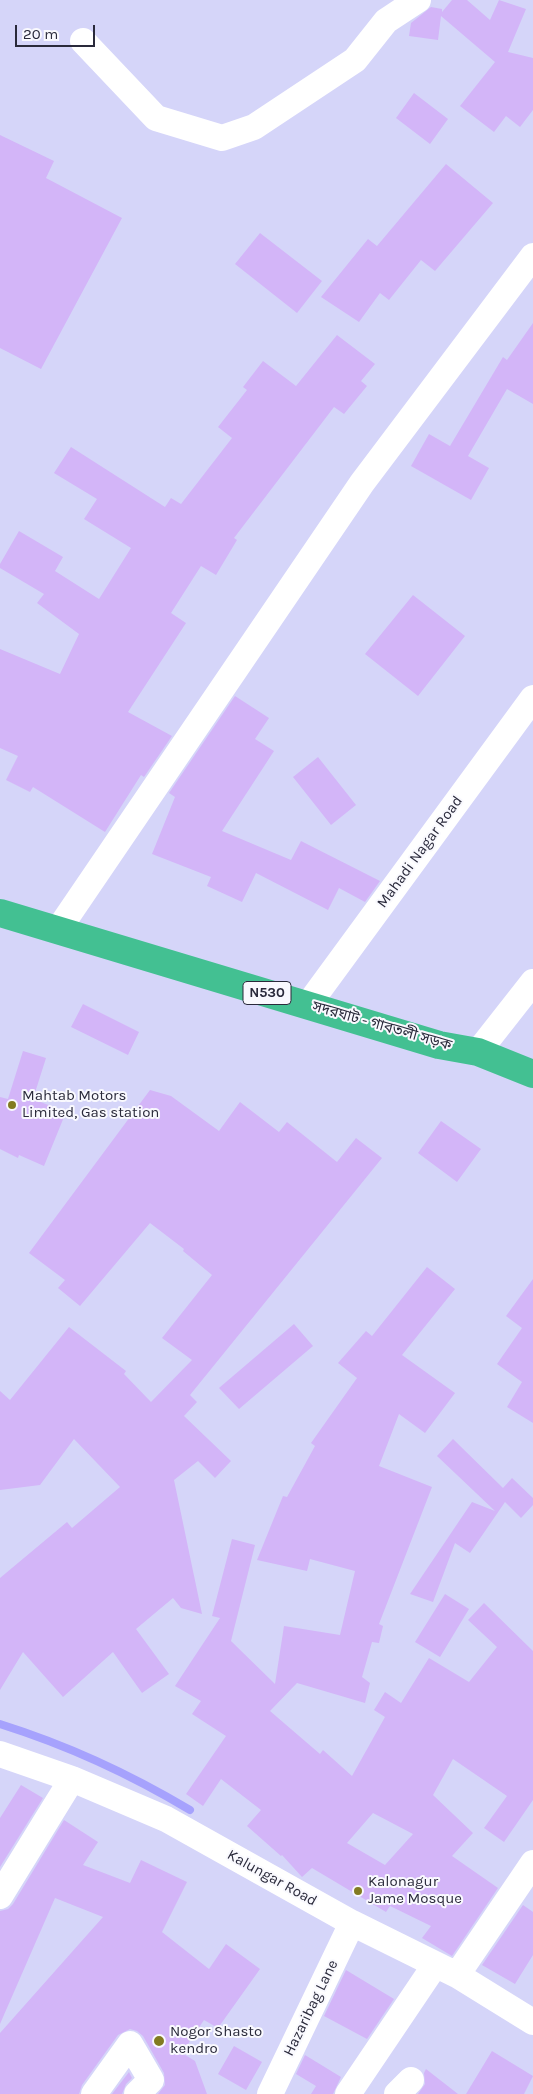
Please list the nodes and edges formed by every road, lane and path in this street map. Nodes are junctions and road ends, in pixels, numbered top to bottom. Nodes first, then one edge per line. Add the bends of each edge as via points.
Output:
1 (418, 0) edge
2 (83, 41) dead end
3 (533, 256) edge
4 (533, 698) edge
5 (0, 913) edge
6 (58, 930) junction
7 (533, 982) edge
8 (308, 1005) junction
9 (478, 1052) junction
10 (533, 1074) edge
11 (0, 1754) edge
12 (72, 1779) junction
13 (533, 1862) edge
14 (0, 1896) edge
15 (352, 1923) junction
16 (446, 1970) junction
17 (533, 2022) edge
18 (94, 2094) edge
19 (138, 2094) edge
20 (270, 2094) edge
21 (348, 2094) edge

1 - 2 street via 386,21 355,60 254,127 222,138 156,118
3 - 6 street via 362,484
4 - 8 street, Mahadi Nagar Road
5 - 6 highway, সদরঘাট - গাবতলী সড়ক / N530
6 - 8 highway, সদরঘাট - গাবতলী সড়ক / N530
7 - 9 street
8 - 9 highway, সদরঘাট - গাবতলী সড়ক / N530 via 439,1044
9 - 10 highway, সদরঘাট - গাবতলী সড়ক / N530
11 - 12 street, Kalungar Road
12 - 14 street
12 - 15 street, Kalungar Road via 166,1819
13 - 16 street
15 - 16 street, Kalungar Road
15 - 20 street, Hazaribag Lane
16 - 17 street, Kalungar Road
16 - 21 street
18 - 19 street via 130,2044 151,2080

